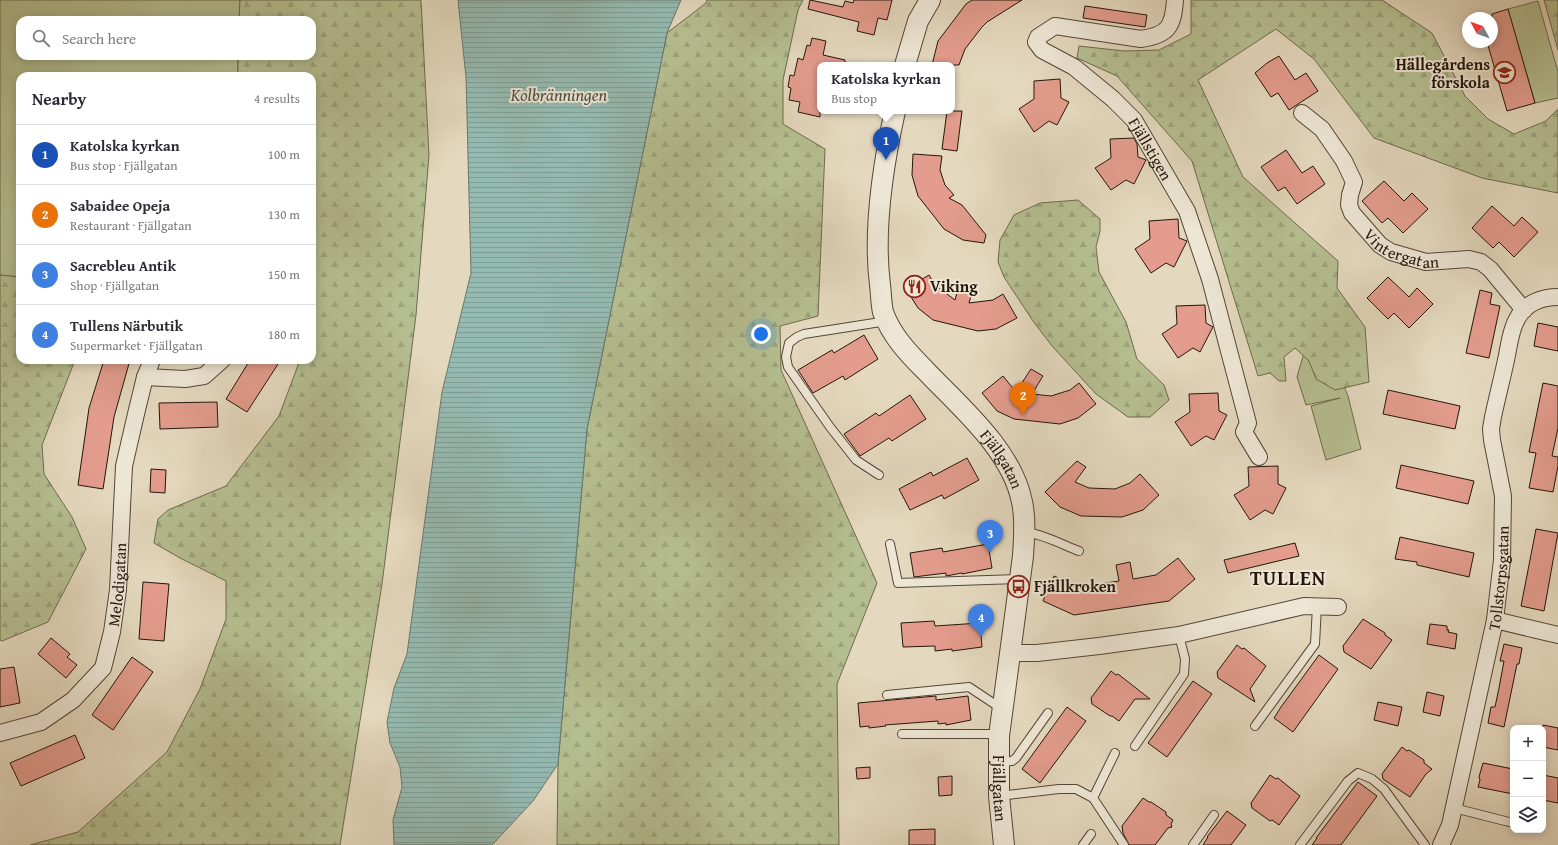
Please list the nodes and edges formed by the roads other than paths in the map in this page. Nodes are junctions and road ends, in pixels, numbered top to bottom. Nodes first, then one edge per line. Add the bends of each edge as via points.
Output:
1 (930, 0) edge
2 (1175, 0) edge
3 (906, 62) edge
4 (1302, 113) dead end
5 (894, 114) edge
6 (1558, 297) edge
7 (1524, 310) junction
8 (887, 321) junction
9 (150, 364) edge
10 (218, 364) edge
11 (145, 377) junction
12 (1259, 457) dead end
13 (879, 475) dead end
14 (1024, 532) junction
15 (890, 544) dead end
16 (1079, 551) dead end
17 (1020, 579) junction
18 (1317, 606) junction
19 (1338, 608) dead end
20 (1495, 620) junction
21 (1558, 634) edge
22 (1179, 635) junction
23 (1009, 653) junction
24 (887, 695) dead end
25 (1002, 709) junction
26 (1048, 713) dead end
27 (1255, 726) dead end
28 (0, 733) edge
29 (902, 734) dead end
30 (999, 734) junction
31 (1135, 746) dead end
32 (1115, 753) dead end
33 (999, 762) junction
34 (999, 796) junction
35 (1092, 798) junction
36 (1454, 808) junction
37 (1214, 815) dead end
38 (1509, 822) dead end
39 (1091, 834) dead end
40 (1004, 845) edge
41 (1083, 845) edge
42 (1124, 845) edge
43 (1193, 845) edge
44 (1300, 845) edge
45 (1425, 845) edge
46 (1441, 845) edge

1 - 3 street via 918,21
2 - 12 street, Fjällstigen via 1174,17 1162,34 1154,37 1141,39 1055,26 1038,37 1036,42 1042,50 1079,72 1113,99 1134,120 1188,211 1210,279 1248,423 1244,432
4 - 7 street, Vintergatan via 1322,129 1344,161 1354,182 1349,205 1352,213 1380,245 1391,252 1426,262 1469,259 1481,262 1490,268
5 - 8 street, Fjällgatan via 881,194 878,247 880,292
6 - 7 street via 1535,301
7 - 20 street, Tollstorpsgatan via 1516,319 1491,429 1503,496 1502,560
8 - 13 lane via 804,334 789,343 786,357 788,367 856,460
8 - 14 street, Fjällgatan via 906,351 978,426 1006,461 1022,500
9 - 11 street, Melodigatan
10 - 11 street via 204,376 185,379
11 - 28 street, Melodigatan via 124,466 118,590 112,632 103,668 73,700 41,722
14 - 16 lane via 1042,536
14 - 17 street, Fjällgatan
15 - 17 lane via 898,584
17 - 23 street, Fjällgatan
18 - 19 street
18 - 22 street via 1304,606
18 - 27 lane via 1315,644
20 - 21 street
20 - 36 street, Tollstorpsgatan
22 - 23 street via 1037,653
22 - 31 lane via 1185,659 1184,674
23 - 25 street, Fjällgatan
24 - 25 lane via 969,687
25 - 30 street, Fjällgatan
26 - 33 lane via 1016,758 1012,761
29 - 30 lane
30 - 33 street, Fjällgatan
32 - 35 lane
33 - 34 street, Fjällgatan
34 - 35 lane via 1076,789
34 - 40 street, Fjällgatan
35 - 42 lane
36 - 38 lane
36 - 46 street, Tollstorpsgatan
37 - 43 lane
39 - 41 lane
44 - 45 lane via 1348,781 1358,774 1384,789

